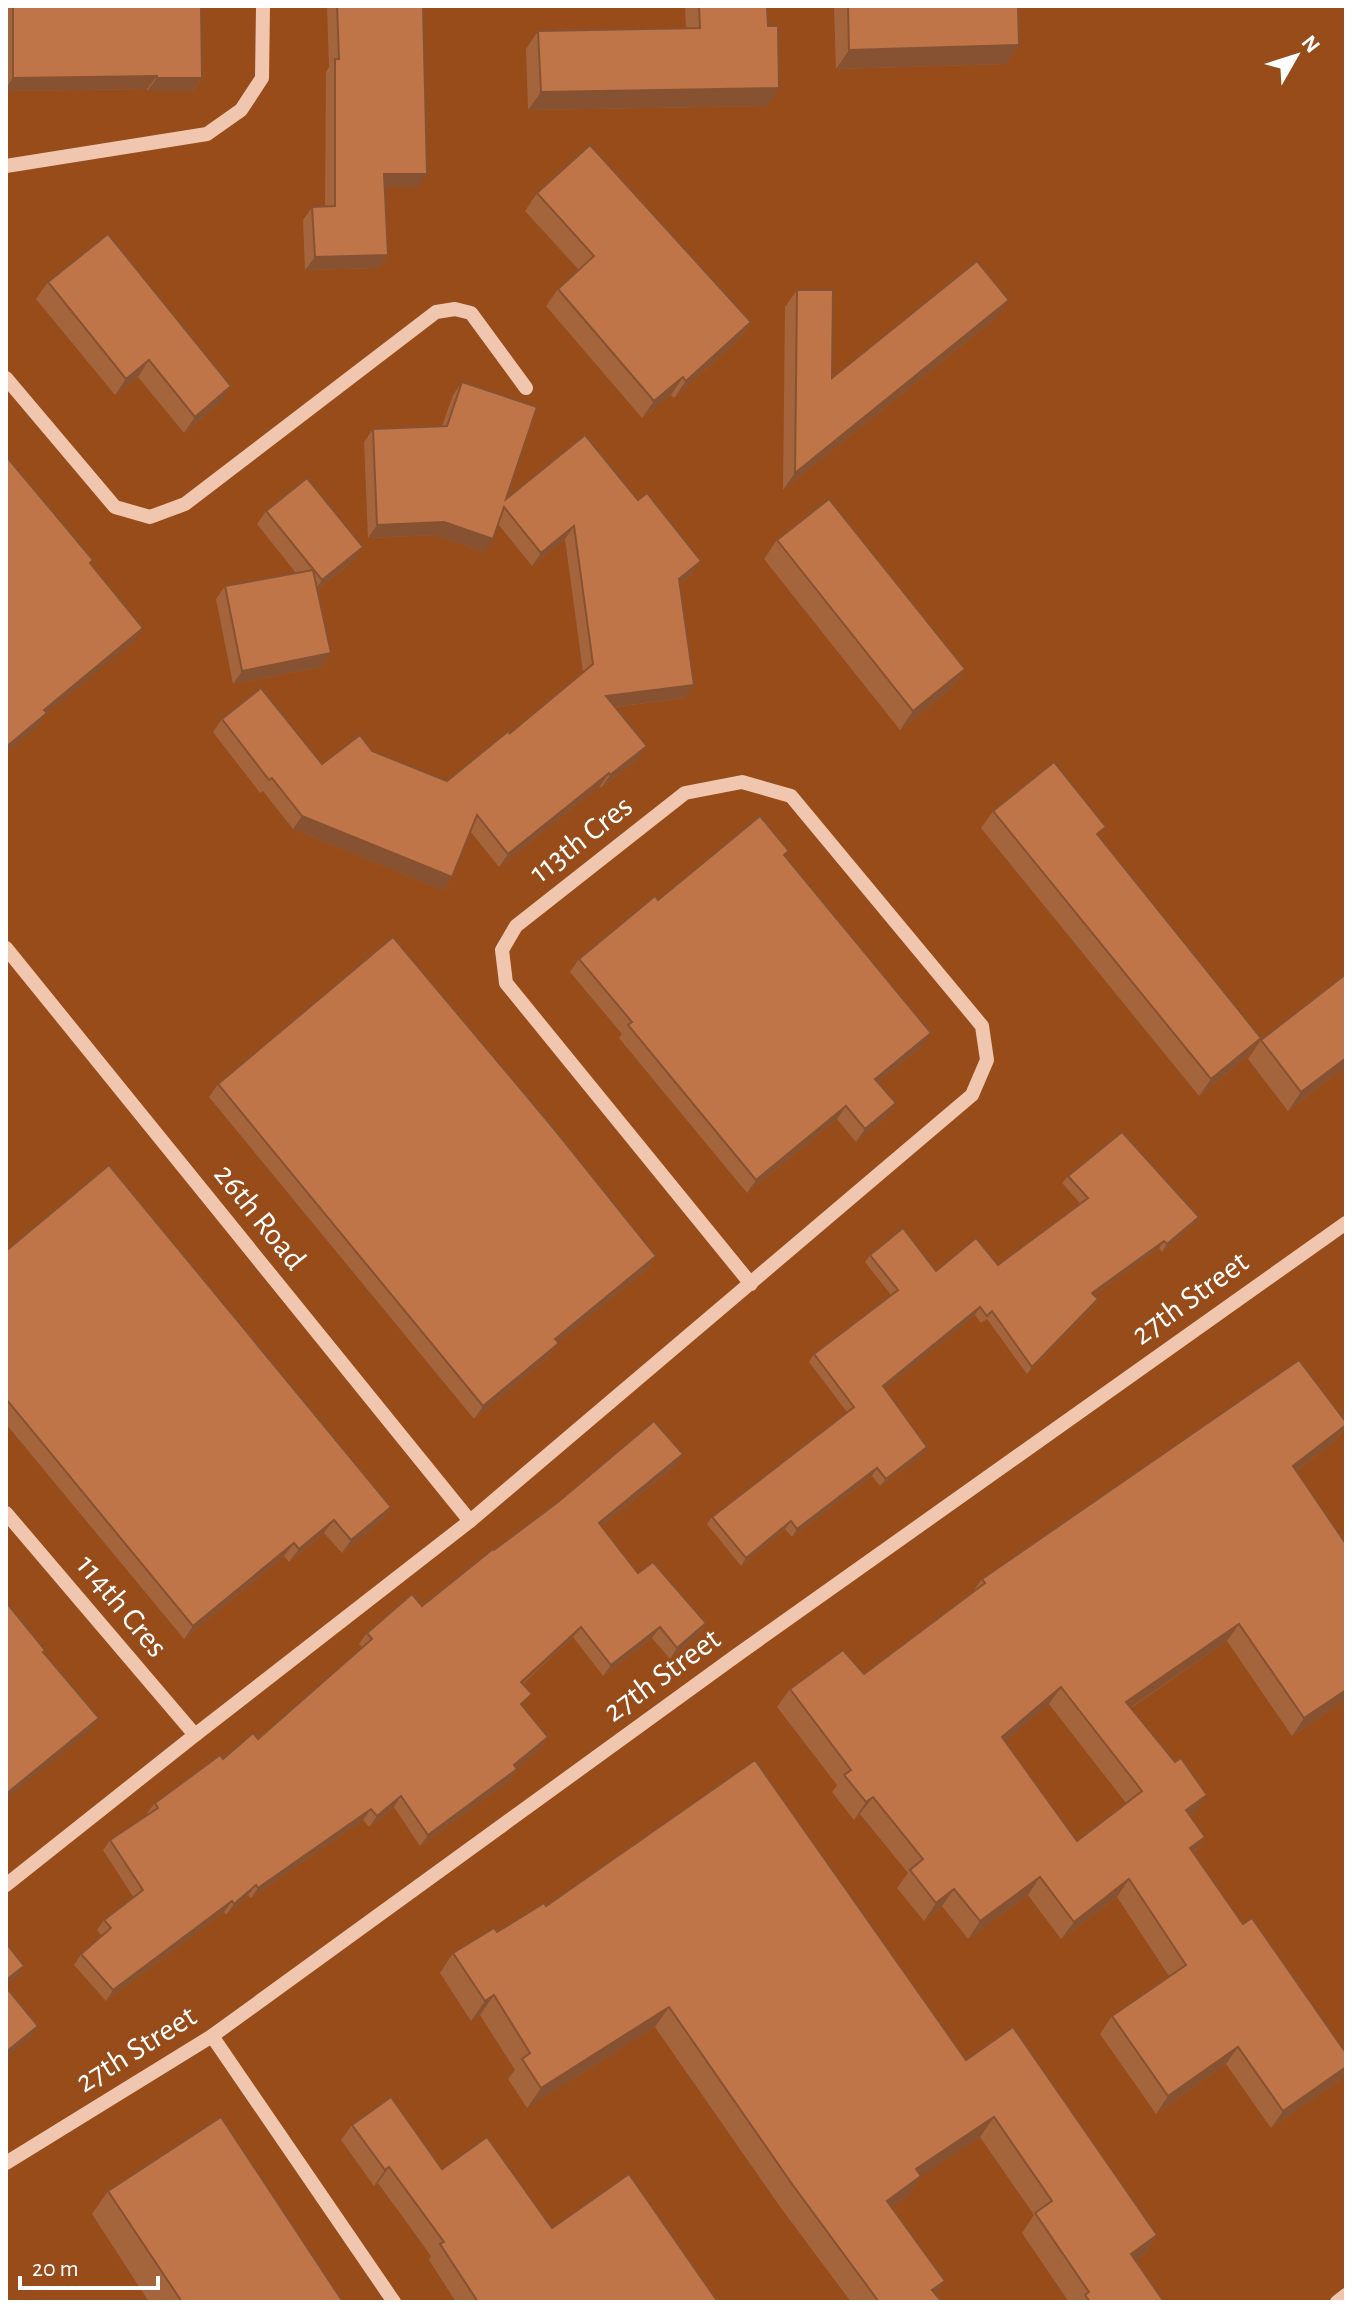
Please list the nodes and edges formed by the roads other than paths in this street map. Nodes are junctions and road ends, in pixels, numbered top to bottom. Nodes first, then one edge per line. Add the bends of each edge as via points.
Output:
1 (263, 6) edge
2 (6, 166) edge
3 (6, 378) edge
4 (526, 388) dead end
5 (6, 948) edge
6 (1346, 1223) edge
7 (751, 1284) junction
8 (6, 1513) edge
9 (470, 1521) junction
10 (195, 1735) junction
11 (6, 1885) edge
12 (212, 2036) junction
13 (6, 2163) edge
14 (1346, 2295) edge
15 (394, 2302) edge
16 (1337, 2302) edge

1 - 2 street via 262,78 241,110 207,134
3 - 4 street via 115,507 150,517 185,504 436,312 471,313
5 - 9 street, 26th Road
6 - 12 street, 27th Street
7 - 7 street, 113th Cres via 972,1095 987,1060 982,1026 791,796 742,782 685,793 516,926 502,950 506,983
7 - 9 street
8 - 10 street, 114th Cres
9 - 10 street
10 - 11 street
12 - 13 street, 27th Street
12 - 15 street
14 - 16 street

